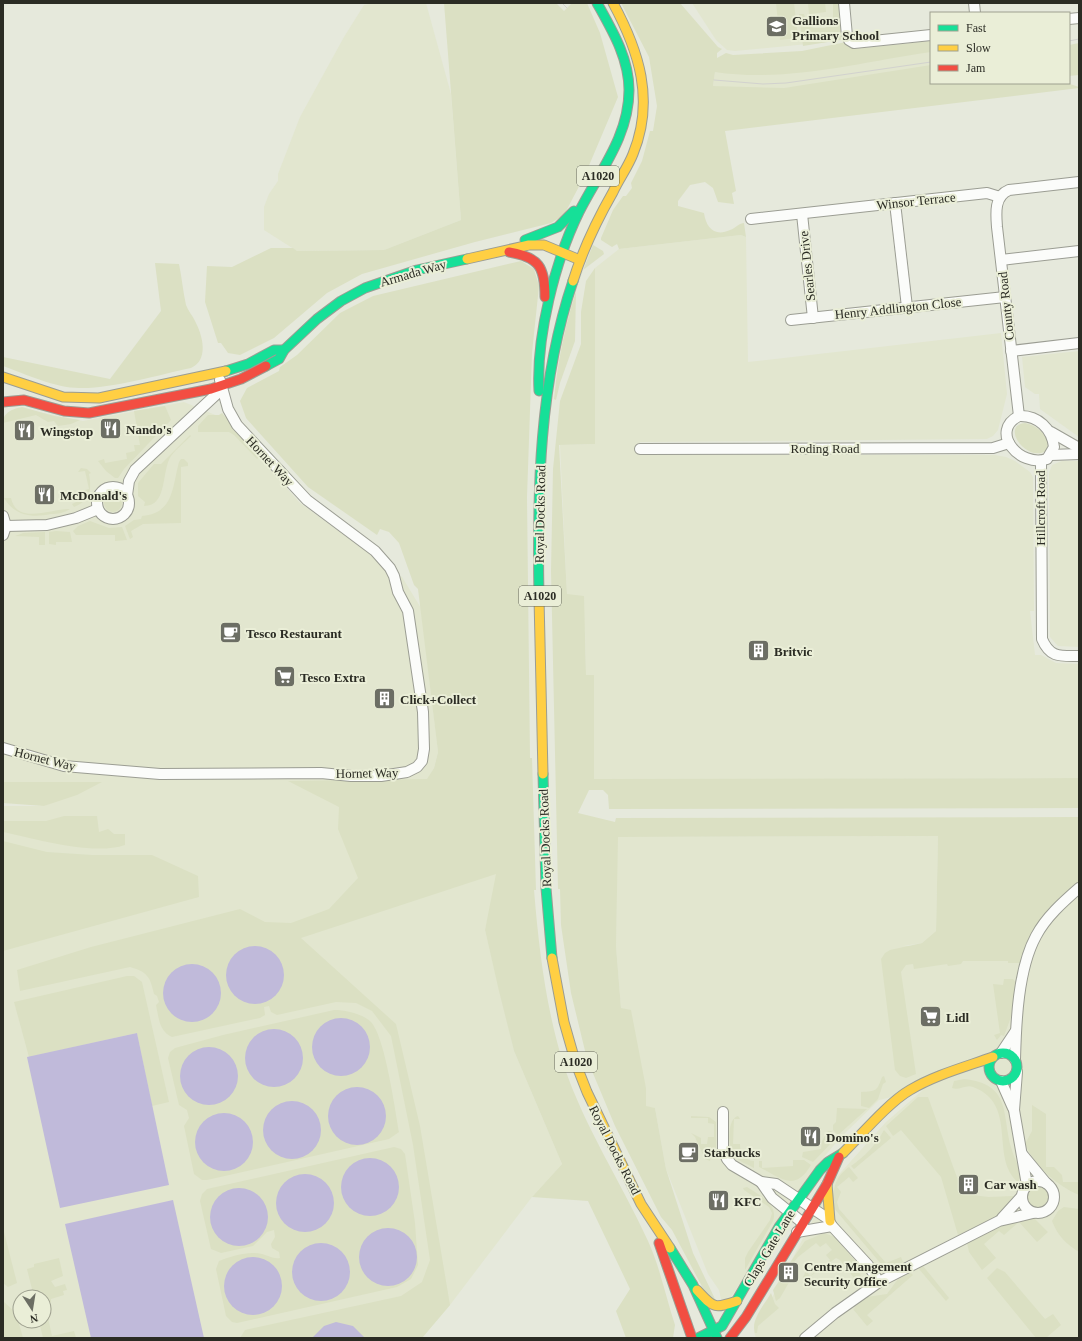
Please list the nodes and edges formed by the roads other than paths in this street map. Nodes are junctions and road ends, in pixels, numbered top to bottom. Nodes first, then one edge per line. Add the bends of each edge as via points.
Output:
1 (597, 3) edge
2 (613, 3) edge
3 (844, 3) edge
4 (930, 35) edge
5 (640, 132) junction
6 (597, 178) junction
7 (608, 182) dead end
8 (1079, 182) edge
9 (1000, 197) junction
10 (896, 203) junction
11 (595, 205) dead end
12 (802, 214) junction
13 (751, 219) dead end
14 (501, 250) junction
15 (1079, 251) edge
16 (562, 253) junction
17 (524, 254) junction
18 (580, 260) junction
19 (1001, 260) junction
20 (1005, 297) junction
21 (907, 307) junction
22 (813, 318) junction
23 (791, 320) dead end
24 (544, 321) junction
25 (1079, 343) edge
26 (284, 350) junction
27 (1011, 351) junction
28 (218, 373) junction
29 (3, 377) edge
30 (3, 383) edge
31 (222, 387) junction
32 (3, 402) edge
33 (1019, 416) junction
34 (1051, 432) junction
35 (543, 434) junction
36 (1009, 443) junction
37 (1079, 448) edge
38 (640, 449) dead end
39 (1079, 454) edge
40 (1051, 455) junction
41 (1040, 461) junction
42 (127, 495) junction
43 (98, 509) junction
44 (4, 526) edge
45 (1079, 656) edge
46 (3, 748) edge
47 (1079, 888) edge
48 (1015, 1032) junction
49 (997, 1055) junction
50 (1015, 1059) junction
51 (959, 1070) junction
52 (1017, 1072) junction
53 (992, 1075) junction
54 (1001, 1081) junction
55 (1014, 1110) junction
56 (723, 1112) dead end
57 (1022, 1154) junction
58 (839, 1157) junction
59 (761, 1182) junction
60 (1046, 1183) junction
61 (827, 1184) junction
62 (1027, 1185) junction
63 (1022, 1196) junction
64 (799, 1199) junction
65 (811, 1209) junction
66 (1033, 1213) junction
67 (796, 1218) junction
68 (651, 1221) junction
69 (1000, 1221) junction
70 (831, 1224) junction
71 (797, 1232) junction
72 (879, 1282) junction
73 (691, 1283) junction
74 (737, 1301) junction
75 (714, 1336) edge
76 (692, 1338) edge
77 (698, 1338) edge
78 (730, 1338) edge
79 (805, 1338) edge

1 - 6 main road, Royal Docks Road / A1020 via 618,42 626,65 629,89 624,129
2 - 5 main road, Royal Docks Road / A1020 via 630,34 640,62 645,99
3 - 4 street via 849,40 854,43
5 - 7 main road
5 - 18 main road, Royal Docks Road / A1020 via 635,151 611,194
6 - 14 main road via 563,226
6 - 16 main road, Royal Docks Road / A1020
8 - 9 street via 1009,190
9 - 10 street, Winsor Terrace via 987,192
9 - 19 street, County Road via 996,217
10 - 12 street, Winsor Terrace
10 - 21 street
11 - 16 main road via 574,251
12 - 13 street, Winsor Terrace
12 - 22 street, Searles Drive
14 - 16 main road, Armada Way via 537,244
14 - 17 main road
14 - 26 main road, Armada Way via 418,270 364,288 328,309
15 - 19 street
16 - 17 main road via 544,256
16 - 18 main road, Armada Way
16 - 24 main road, Royal Docks Road / A1020
17 - 24 main road via 534,259 542,270 545,285
18 - 35 main road, Royal Docks Road / A1020 via 555,351
19 - 20 street, County Road
20 - 21 street, Henry Addlington Close
20 - 27 street, County Road
21 - 22 street, Henry Addlington Close
22 - 23 street, Henry Addlington Close
24 - 35 main road, Royal Docks Road / A1020 via 538,382
25 - 27 street
26 - 28 main road, Armada Way via 274,350 248,364
26 - 31 main road, Armada Way via 279,359
27 - 33 street, County Road
28 - 29 main road, Armada Way via 111,396 90,398 56,395
28 - 31 street
30 - 32 main road, Armada Way
31 - 32 main road, Armada Way via 89,413 64,411 24,400
31 - 42 street via 135,470 129,481
31 - 46 street, Hornet Way via 228,409 237,425 291,484 330,518 375,551 390,568 410,618 423,712 422,761 407,772 381,776 321,773 160,774 64,766
33 - 34 street via 1032,418
33 - 36 street via 1007,428
34 - 37 street
34 - 40 street via 1054,447
35 - 68 main road, Royal Docks Road / A1020 via 539,497 539,570 547,889 553,961 576,1062 605,1132
36 - 38 street, Roding Road via 987,448
36 - 41 street via 1026,459
39 - 40 street
40 - 41 street
41 - 45 street, Hillcroft Road via 1042,639 1051,653
42 - 43 street via 115,487 105,488 97,499
42 - 43 street via 128,507 118,518 104,516
43 - 44 street via 76,518 47,525
47 - 48 street via 1054,912 1036,936 1023,974
48 - 49 street
48 - 50 street
49 - 50 main road via 1006,1053
49 - 51 main road
49 - 53 main road via 989,1066
50 - 52 main road
51 - 53 main road
51 - 58 main road, Claps Gate Lane via 936,1077 909,1090
52 - 54 main road via 1011,1080
52 - 55 street
53 - 54 main road
54 - 55 street
55 - 57 street
56 - 59 street via 723,1149 727,1159 736,1168
57 - 60 street
57 - 62 street
58 - 61 main road, Claps Gate Lane
58 - 64 main road, Claps Gate Lane via 828,1162 817,1173
59 - 64 street via 776,1184
59 - 67 street via 772,1198
60 - 62 street via 1037,1181
60 - 66 street via 1053,1189 1053,1204 1043,1213
61 - 65 main road, Claps Gate Lane
61 - 70 main road
62 - 63 street
63 - 66 street via 1025,1207
63 - 69 street
64 - 65 street
64 - 67 main road, Claps Gate Lane
65 - 67 main road, Claps Gate Lane
65 - 70 street via 822,1214
66 - 69 street
67 - 71 main road, Claps Gate Lane
67 - 74 main road, Claps Gate Lane via 768,1245
68 - 73 main road, Royal Docks Road / A1020 via 685,1270
68 - 76 main road, Royal Docks Road / A1020
69 - 72 street
70 - 71 street
70 - 72 street via 868,1265
71 - 78 main road, Claps Gate Lane via 746,1317
72 - 79 street
73 - 74 main road via 710,1304 718,1307
73 - 75 main road, Royal Docks Road / A1020
74 - 75 main road, Claps Gate Lane
75 - 77 main road, Claps Gate Lane

